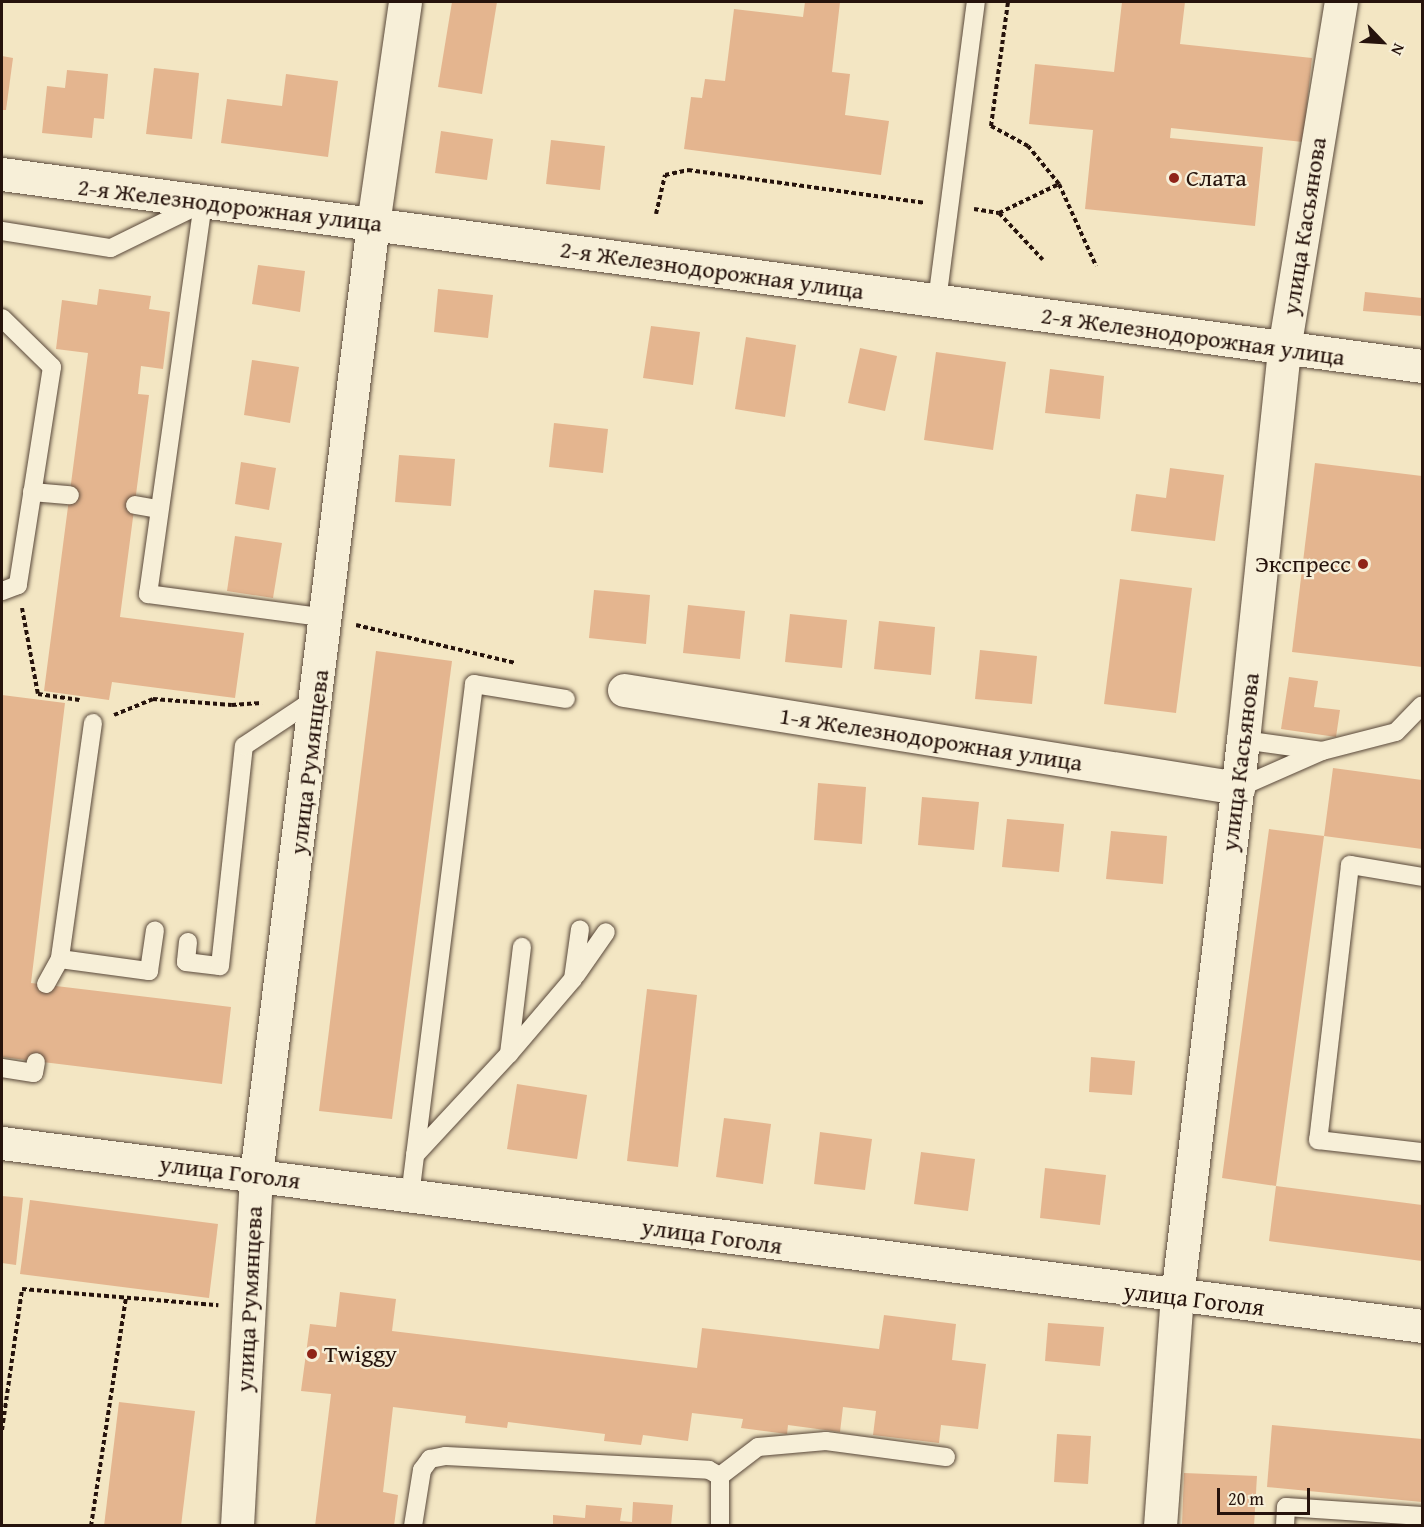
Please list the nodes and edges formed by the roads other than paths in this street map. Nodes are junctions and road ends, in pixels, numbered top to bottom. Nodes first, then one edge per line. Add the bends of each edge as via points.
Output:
1 (405, 2) edge
2 (976, 2) edge
3 (1341, 2) edge
4 (2, 176) edge
5 (203, 203) junction
6 (373, 224) junction
7 (2, 231) edge
8 (937, 301) junction
9 (2, 318) edge
10 (1284, 349) junction
11 (1422, 366) edge
12 (32, 492) junction
13 (70, 495) dead end
14 (135, 505) dead end
15 (158, 509) junction
16 (10, 588) edge
17 (327, 618) junction
18 (624, 690) dead end
19 (317, 698) junction
20 (566, 699) dead end
21 (1422, 705) edge
22 (93, 723) road end
23 (1243, 740) junction
24 (1322, 751) junction
25 (1238, 788) junction
26 (1422, 877) edge
27 (580, 929) dead end
28 (154, 930) dead end
29 (606, 932) dead end
30 (188, 942) dead end
31 (522, 947) dead end
32 (60, 959) junction
33 (573, 980) junction
34 (46, 984) dead end
35 (509, 1054) junction
36 (36, 1062) dead end
37 (2, 1068) edge
38 (2, 1143) edge
39 (1422, 1152) edge
40 (415, 1155) junction
41 (256, 1175) junction
42 (410, 1196) junction
43 (1177, 1297) junction
44 (1422, 1326) edge
45 (946, 1457) dead end
46 (720, 1476) junction
47 (1422, 1516) edge
48 (237, 1526) edge
49 (413, 1526) edge
50 (720, 1526) edge
51 (1160, 1526) edge
52 (1285, 1526) edge

1 - 6 street, улица Румянцева
2 - 8 lane
3 - 10 street, улица Касьянова
4 - 5 street, 2-я Железнодорожная улица
5 - 6 street, 2-я Железнодорожная улица
5 - 7 lane via 111,248
5 - 15 lane
6 - 8 street, 2-я Железнодорожная улица
6 - 17 street, улица Румянцева
8 - 10 street, 2-я Железнодорожная улица
9 - 12 lane via 52,367
10 - 11 street, 2-я Железнодорожная улица
10 - 23 street, улица Касьянова
12 - 13 lane
12 - 16 lane
14 - 15 lane
15 - 17 lane via 148,594
17 - 19 street, улица Румянцева
18 - 25 street, 1-я Железнодорожная улица
19 - 30 lane via 244,746 220,966 186,962
19 - 41 street, улица Румянцева
20 - 40 lane via 474,684
21 - 24 lane via 1396,732
22 - 32 lane
23 - 24 lane
23 - 25 street, улица Касьянова
24 - 25 lane
25 - 43 street, улица Касьянова
26 - 39 lane via 1350,865 1318,1140
27 - 33 lane
28 - 32 lane via 149,971
29 - 33 lane
31 - 35 lane
32 - 34 lane
33 - 35 lane
35 - 40 lane
36 - 37 lane via 34,1073
38 - 41 street, улица Гоголя
40 - 42 lane
41 - 42 street, улица Гоголя
41 - 48 street, улица Румянцева
42 - 43 street, улица Гоголя
43 - 44 street, улица Гоголя
43 - 51 street, улица Касьянова
45 - 46 lane via 826,1441 758,1447
46 - 49 lane via 683,1466 430,1458 422,1470
46 - 50 lane
47 - 52 lane via 1286,1507

